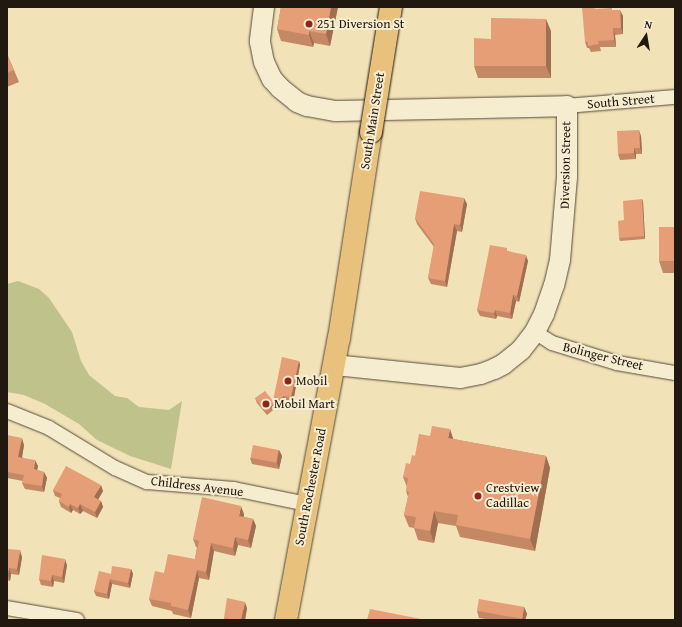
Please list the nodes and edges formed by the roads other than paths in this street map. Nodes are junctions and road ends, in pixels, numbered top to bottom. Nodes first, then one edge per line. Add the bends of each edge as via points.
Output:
1 (264, 7) edge
2 (391, 7) edge
3 (675, 97) edge
4 (567, 106) junction
5 (354, 235) joint
6 (534, 332) junction
7 (334, 365) junction
8 (675, 373) edge
9 (7, 412) edge
10 (307, 504) junction
11 (7, 608) edge
12 (77, 620) edge
13 (286, 620) edge

1 - 4 street, Diversion Street via 260,42 264,62 272,79 280,88 297,102 307,106 336,111
2 - 5 main road, South Main Street, bridge
3 - 4 street, South Street
4 - 6 street, Diversion Street via 567,177 560,260 551,298
5 - 7 main road, South Rochester Road
6 - 7 street, Diversion Street via 521,350 504,364 481,374 460,378
6 - 8 street, Bolinger Street via 552,343 610,361
7 - 10 main road, South Rochester Road
9 - 10 street, Childress Avenue via 49,428 115,468 148,482 234,489
10 - 13 main road, South Rochester Road
11 - 12 street

